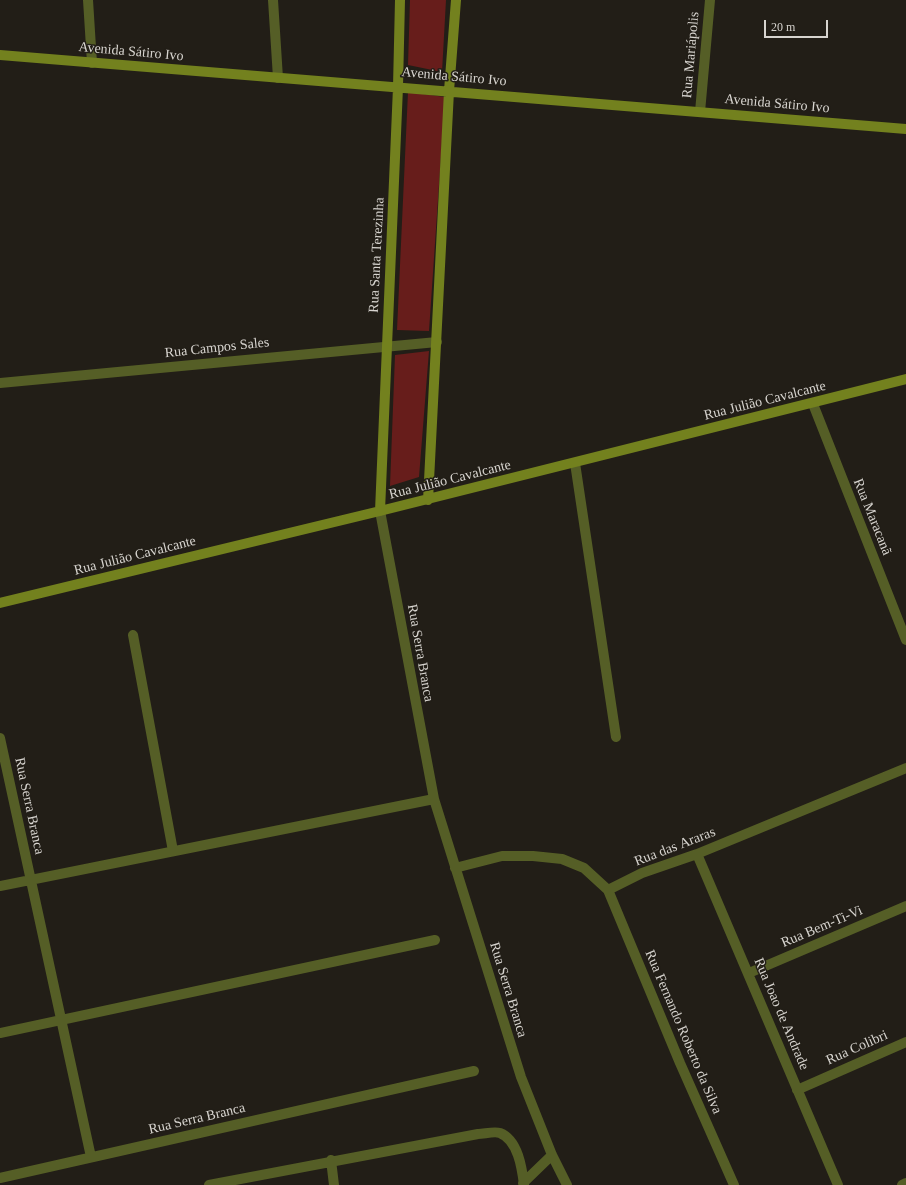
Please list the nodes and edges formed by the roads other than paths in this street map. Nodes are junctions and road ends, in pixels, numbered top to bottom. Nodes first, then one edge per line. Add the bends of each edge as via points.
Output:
1 (88, 0) edge
2 (273, 0) edge
3 (400, 0) edge
4 (456, 0) edge
5 (710, 0) edge
6 (0, 55) edge
7 (92, 63) junction
8 (278, 78) junction
9 (398, 87) junction
10 (450, 90) junction
11 (700, 112) junction
12 (906, 128) edge
13 (437, 342) junction
14 (387, 345) junction
15 (906, 379) edge
16 (0, 383) edge
17 (813, 404) junction
18 (575, 463) junction
19 (428, 500) junction
20 (380, 511) junction
21 (0, 603) edge
22 (133, 635) dead end
23 (906, 640) edge
24 (616, 737) dead end
25 (0, 738) edge
26 (906, 768) edge
27 (434, 799) junction
28 (173, 851) junction
29 (697, 854) junction
30 (455, 868) junction
31 (30, 880) junction
32 (0, 886) edge
33 (608, 890) junction
34 (906, 906) edge
35 (435, 940) dead end
36 (749, 973) junction
37 (61, 1020) junction
38 (0, 1033) edge
39 (906, 1042) edge
40 (474, 1071) dead end
41 (797, 1090) junction
42 (552, 1155) junction
43 (91, 1158) junction
44 (331, 1160) junction
45 (0, 1178) edge
46 (906, 1183) edge
47 (523, 1184) edge
48 (209, 1185) edge
49 (334, 1185) edge
50 (567, 1185) edge
51 (734, 1185) edge
52 (838, 1185) edge
53 (902, 1185) edge

1 - 7 street
2 - 8 street
3 - 9 main road, Rua Santa Terezinha
4 - 10 main road
5 - 11 street, Rua Mariápolis
6 - 7 main road, Avenida Sátiro Ivo
7 - 8 main road, Avenida Sátiro Ivo
8 - 9 main road, Avenida Sátiro Ivo
9 - 10 main road, Avenida Sátiro Ivo
9 - 14 main road, Rua Santa Terezinha
10 - 11 main road, Avenida Sátiro Ivo
10 - 13 main road
11 - 12 main road, Avenida Sátiro Ivo
13 - 14 street, Rua Campos Sales
13 - 19 main road
14 - 16 street, Rua Campos Sales
14 - 20 main road, Rua Santa Terezinha
15 - 17 main road, Rua Julião Cavalcante
17 - 18 main road, Rua Julião Cavalcante
17 - 23 street, Rua Maracanã
18 - 19 main road, Rua Julião Cavalcante
18 - 24 street
19 - 20 main road, Rua Julião Cavalcante
20 - 21 main road, Rua Julião Cavalcante
20 - 27 street, Rua Serra Branca
22 - 28 street
25 - 31 street, Rua Serra Branca
26 - 29 street, Rua das Araras
27 - 28 street
27 - 30 street, Rua Serra Branca
28 - 31 street
29 - 33 street, Rua das Araras via 642,873
29 - 36 street, Rua Joao de Andrade
30 - 33 street via 502,856 562,859 584,868
30 - 42 street, Rua Serra Branca via 521,1077
31 - 32 street
31 - 37 street, Rua Serra Branca
33 - 51 street, Rua Fernando Roberto da Silva
34 - 36 street, Rua Bem-Ti-Vi
35 - 37 street
36 - 41 street, Rua Joao de Andrade
37 - 38 street
37 - 43 street, Rua Serra Branca
39 - 41 street, Rua Colibri
40 - 43 street, Rua Serra Branca
41 - 52 street, Rua Joao de Andrade
42 - 47 street
42 - 50 street, Rua Serra Branca
43 - 45 street, Rua Serra Branca
44 - 47 street via 478,1134 499,1133 510,1141 517,1152
44 - 48 street
44 - 49 street
46 - 53 street

